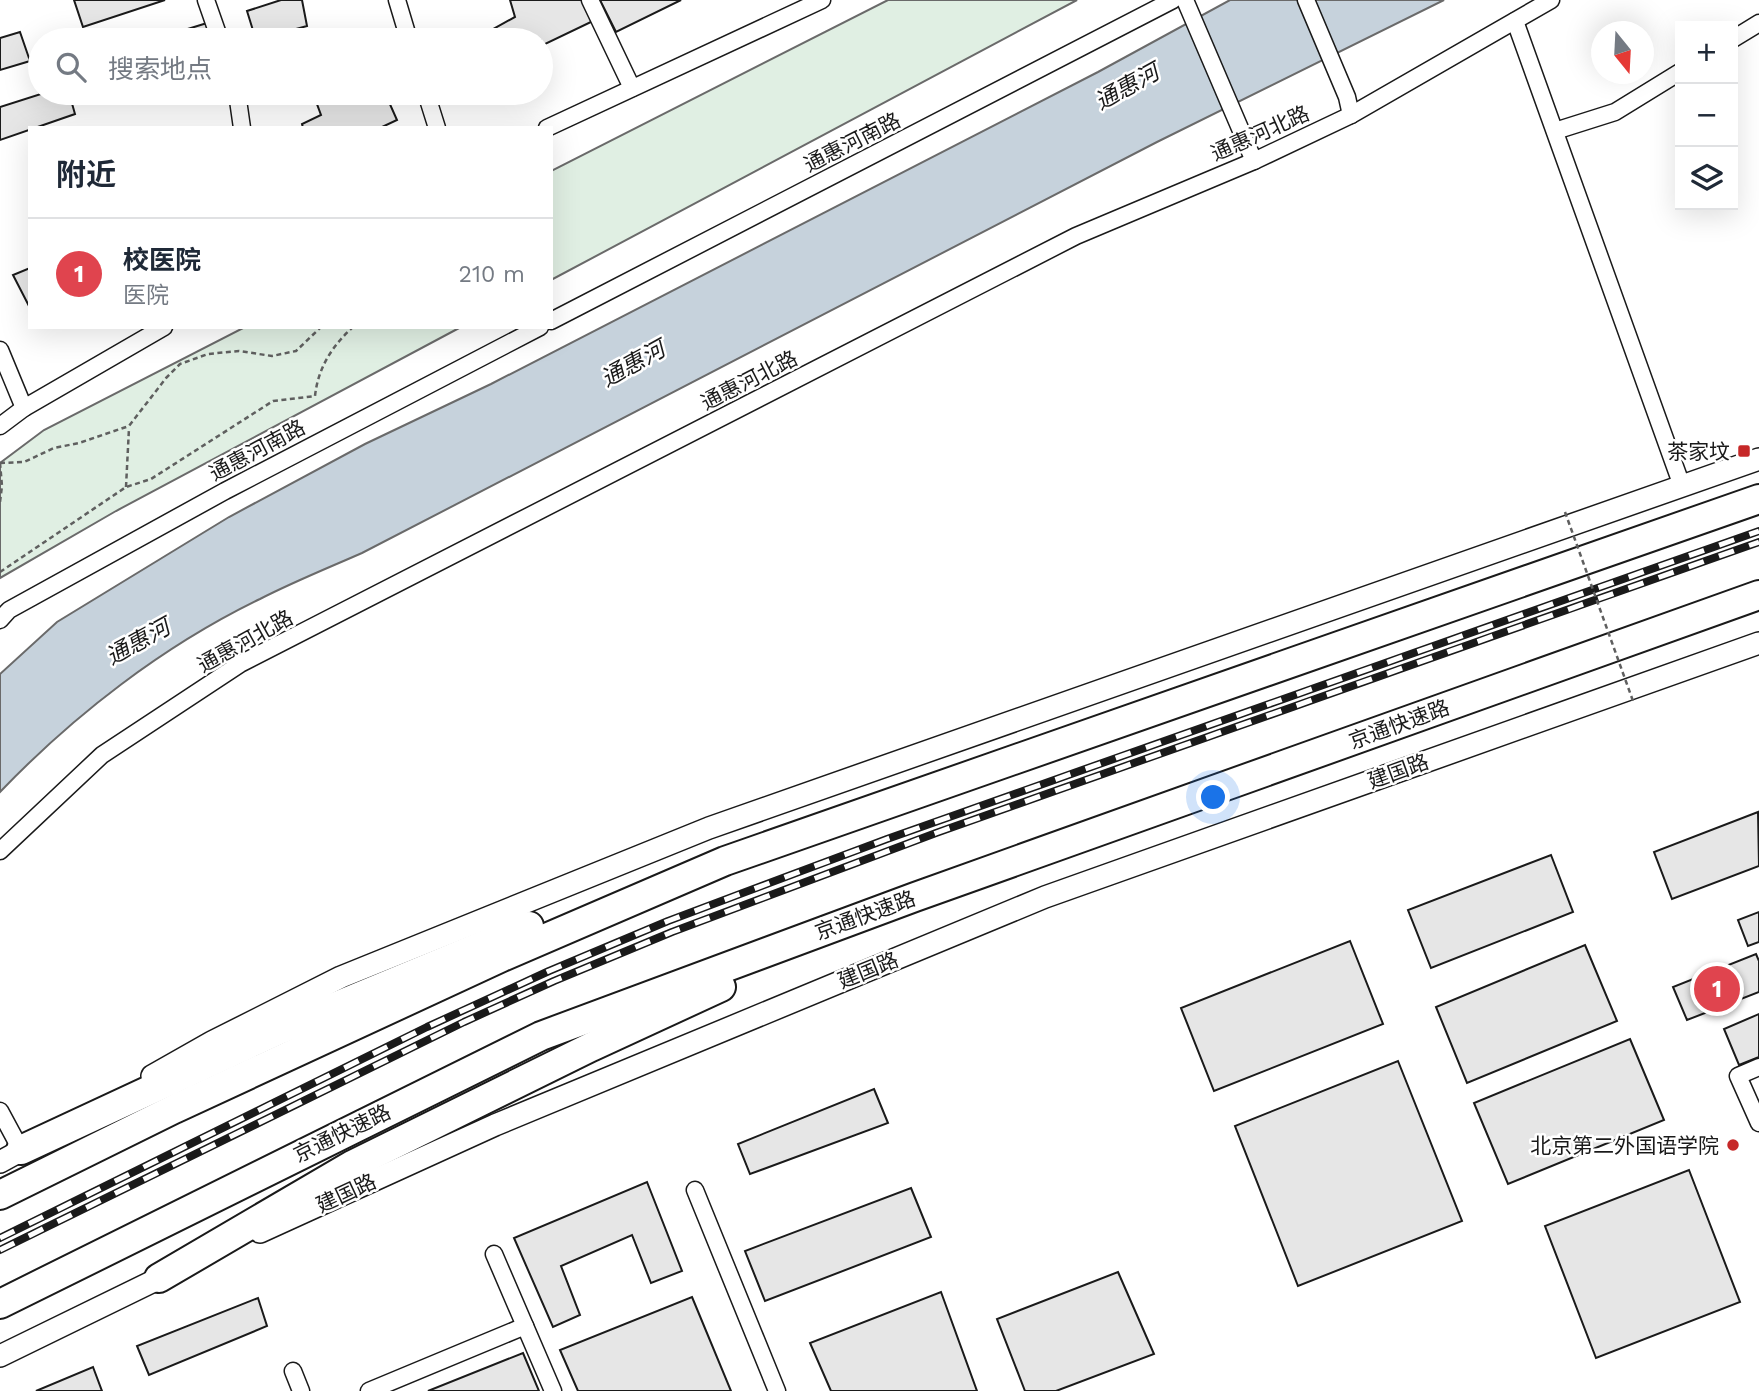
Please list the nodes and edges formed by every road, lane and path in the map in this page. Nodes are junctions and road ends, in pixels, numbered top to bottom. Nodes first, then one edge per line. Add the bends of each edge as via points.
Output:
1 (206, 0) edge
2 (397, 0) edge
3 (590, 0) edge
4 (822, 0) edge
5 (1173, 0) edge
6 (1185, 0) edge
7 (1306, 0) edge
8 (1550, 0) edge
9 (1515, 21) junction
10 (1759, 23) edge
11 (216, 28) edge
12 (405, 28) edge
13 (1738, 36) edge
14 (1675, 75) edge
15 (632, 88) junction
16 (239, 105) edge
17 (430, 105) edge
18 (1351, 115) junction
19 (242, 126) edge
20 (436, 126) edge
21 (551, 126) edge
22 (1555, 131) junction
23 (1254, 160) junction
24 (553, 320) edge
25 (161, 329) edge
26 (319, 329) edge
27 (351, 329) edge
28 (536, 329) edge
29 (0, 350) edge
30 (24, 408) junction
31 (0, 426) edge
32 (129, 426) junction
33 (1759, 459) edge
34 (0, 463) edge
35 (1682, 486) junction
36 (126, 487) junction
37 (1759, 499) edge
38 (0, 502) edge
39 (1565, 512) dead end
40 (0, 572) edge
41 (1759, 595) edge
42 (0, 620) edge
43 (1759, 643) edge
44 (1633, 701) dead end
45 (0, 850) edge
46 (725, 861) junction
47 (915, 897) junction
48 (1759, 1068) edge
49 (0, 1111) edge
50 (1759, 1123) edge
51 (11, 1156) edge
52 (695, 1190) dead end
53 (0, 1195) edge
54 (494, 1254) dead end
55 (159, 1278) junction
56 (0, 1304) edge
57 (525, 1326) junction
58 (0, 1356) edge
59 (293, 1371) dead end
60 (301, 1391) edge
61 (369, 1391) edge
62 (553, 1391) edge
63 (777, 1391) edge

1 - 11 street
2 - 12 street
3 - 15 street
4 - 15 street
5 - 24 street, 通惠河南路
6 - 23 street
7 - 18 street
8 - 9 street, 通惠河北路
9 - 18 street, 通惠河北路
9 - 22 street
10 - 13 street
14 - 22 street via 1615,112
15 - 21 street
16 - 19 street
17 - 20 street
18 - 23 street, 通惠河北路
22 - 35 street
23 - 45 street, 通惠河北路 via 1076,236 240,664 102,755
25 - 30 street
26 - 32 path via 296,351 272,356 239,351 208,354 180,364
27 - 36 path via 330,351 314,397 273,401 151,479
28 - 42 street, 通惠河南路 via 225,491 9,610
29 - 30 street
30 - 31 street
32 - 34 path via 54,448 24,462
32 - 36 path
33 - 35 main road
34 - 38 path
35 - 51 main road via 723,823 520,903 341,977 212,1042
36 - 40 path
37 - 46 highway
39 - 44 path, bridge
41 - 47 highway, 京通快速路
43 - 55 main road, 建国路 via 1045,897 495,1125
46 - 51 highway via 516,930 279,1030
46 - 53 highway via 489,963
47 - 55 highway via 352,1165
47 - 56 highway, 京通快速路 via 541,1036
48 - 50 street via 1738,1076
49 - 51 street
52 - 63 street
54 - 57 street
55 - 58 main road, 建国路
57 - 61 street
57 - 62 street
59 - 60 street

